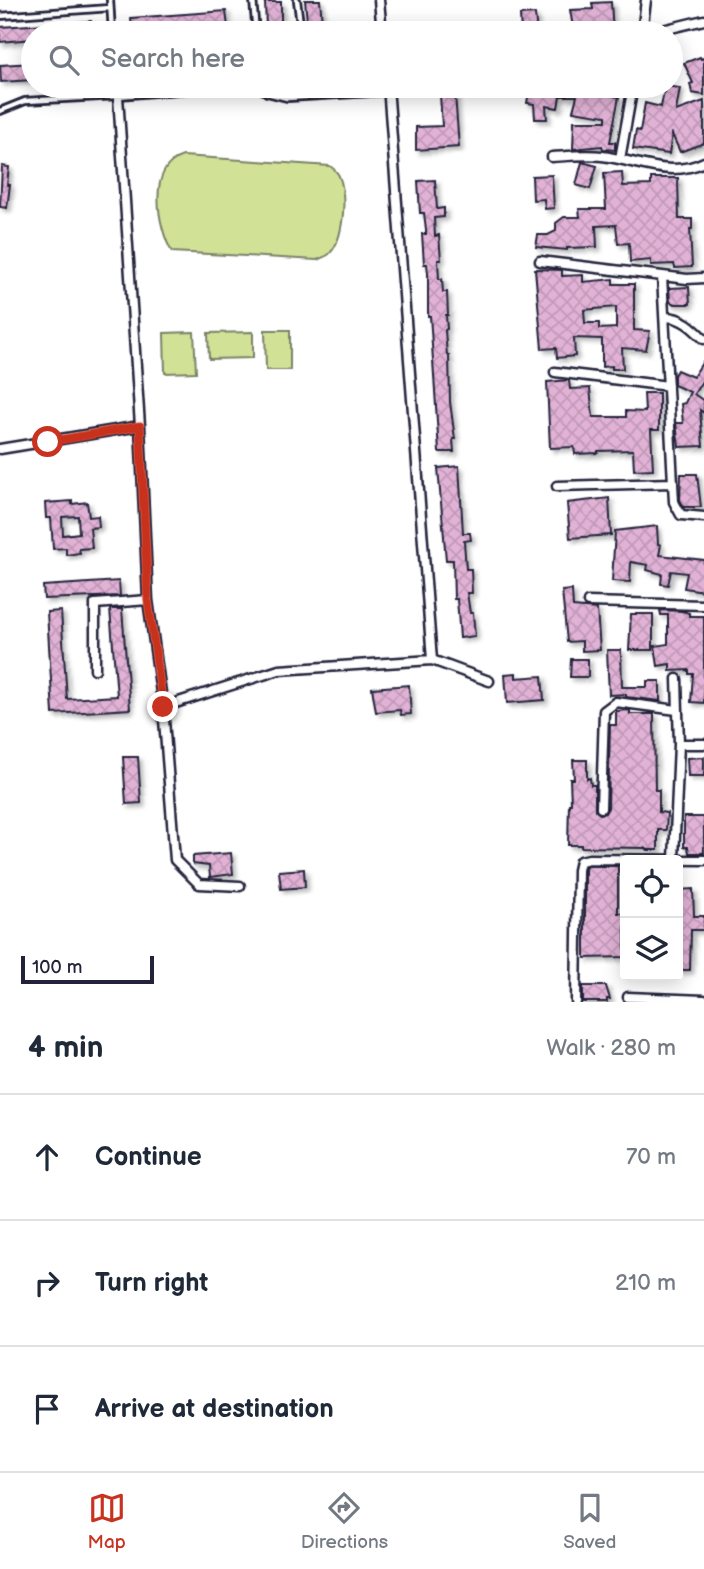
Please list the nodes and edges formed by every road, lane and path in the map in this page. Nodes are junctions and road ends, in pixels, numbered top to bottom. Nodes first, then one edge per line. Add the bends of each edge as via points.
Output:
1 (110, 0) edge
2 (253, 0) edge
3 (297, 0) edge
4 (379, 0) edge
5 (646, 0) edge
6 (110, 8) junction
7 (0, 16) edge
8 (704, 20) edge
9 (111, 21) edge
10 (255, 21) edge
11 (300, 21) edge
12 (381, 21) edge
13 (643, 21) edge
14 (683, 25) edge
15 (81, 98) edge
16 (118, 98) edge
17 (389, 98) edge
18 (631, 98) edge
19 (0, 111) edge
20 (552, 157) dead end
21 (620, 159) junction
22 (704, 162) edge
23 (540, 261) dead end
24 (662, 276) junction
25 (704, 278) edge
26 (666, 317) junction
27 (704, 339) edge
28 (555, 372) dead end
29 (668, 386) junction
30 (140, 426) junction
31 (0, 449) edge
32 (673, 483) junction
33 (558, 486) dead end
34 (704, 517) edge
35 (148, 600) junction
36 (588, 602) dead end
37 (704, 605) edge
38 (432, 660) junction
39 (95, 669) dead end
40 (677, 679) dead end
41 (489, 681) dead end
42 (163, 707) junction
43 (677, 710) junction
44 (679, 744) junction
45 (704, 744) edge
46 (601, 808) dead end
47 (674, 855) edge
48 (620, 859) edge
49 (683, 859) edge
50 (704, 860) edge
51 (240, 886) dead end
52 (628, 997) dead end
53 (704, 1000) edge
54 (576, 1002) edge

1 - 6 lane
2 - 10 lane
3 - 11 lane
4 - 12 street
5 - 13 street
6 - 7 lane
6 - 9 lane
8 - 14 street
15 - 19 lane via 25,101
16 - 30 street
17 - 38 street
18 - 21 street
20 - 21 street
21 - 22 street via 672,169
23 - 24 street
24 - 25 street
24 - 26 street
26 - 27 street via 690,326
26 - 29 street
28 - 29 street
29 - 32 street
30 - 31 street
30 - 35 street
32 - 33 street
32 - 34 street via 674,502 681,515
35 - 39 street via 95,604
35 - 42 street
36 - 37 street
38 - 41 street
38 - 42 street via 279,670
40 - 43 street
42 - 51 street via 175,860 199,884
43 - 44 street
43 - 46 street via 617,702 604,711
44 - 45 street
44 - 47 street
48 - 54 street via 580,861
49 - 50 street
52 - 53 street

